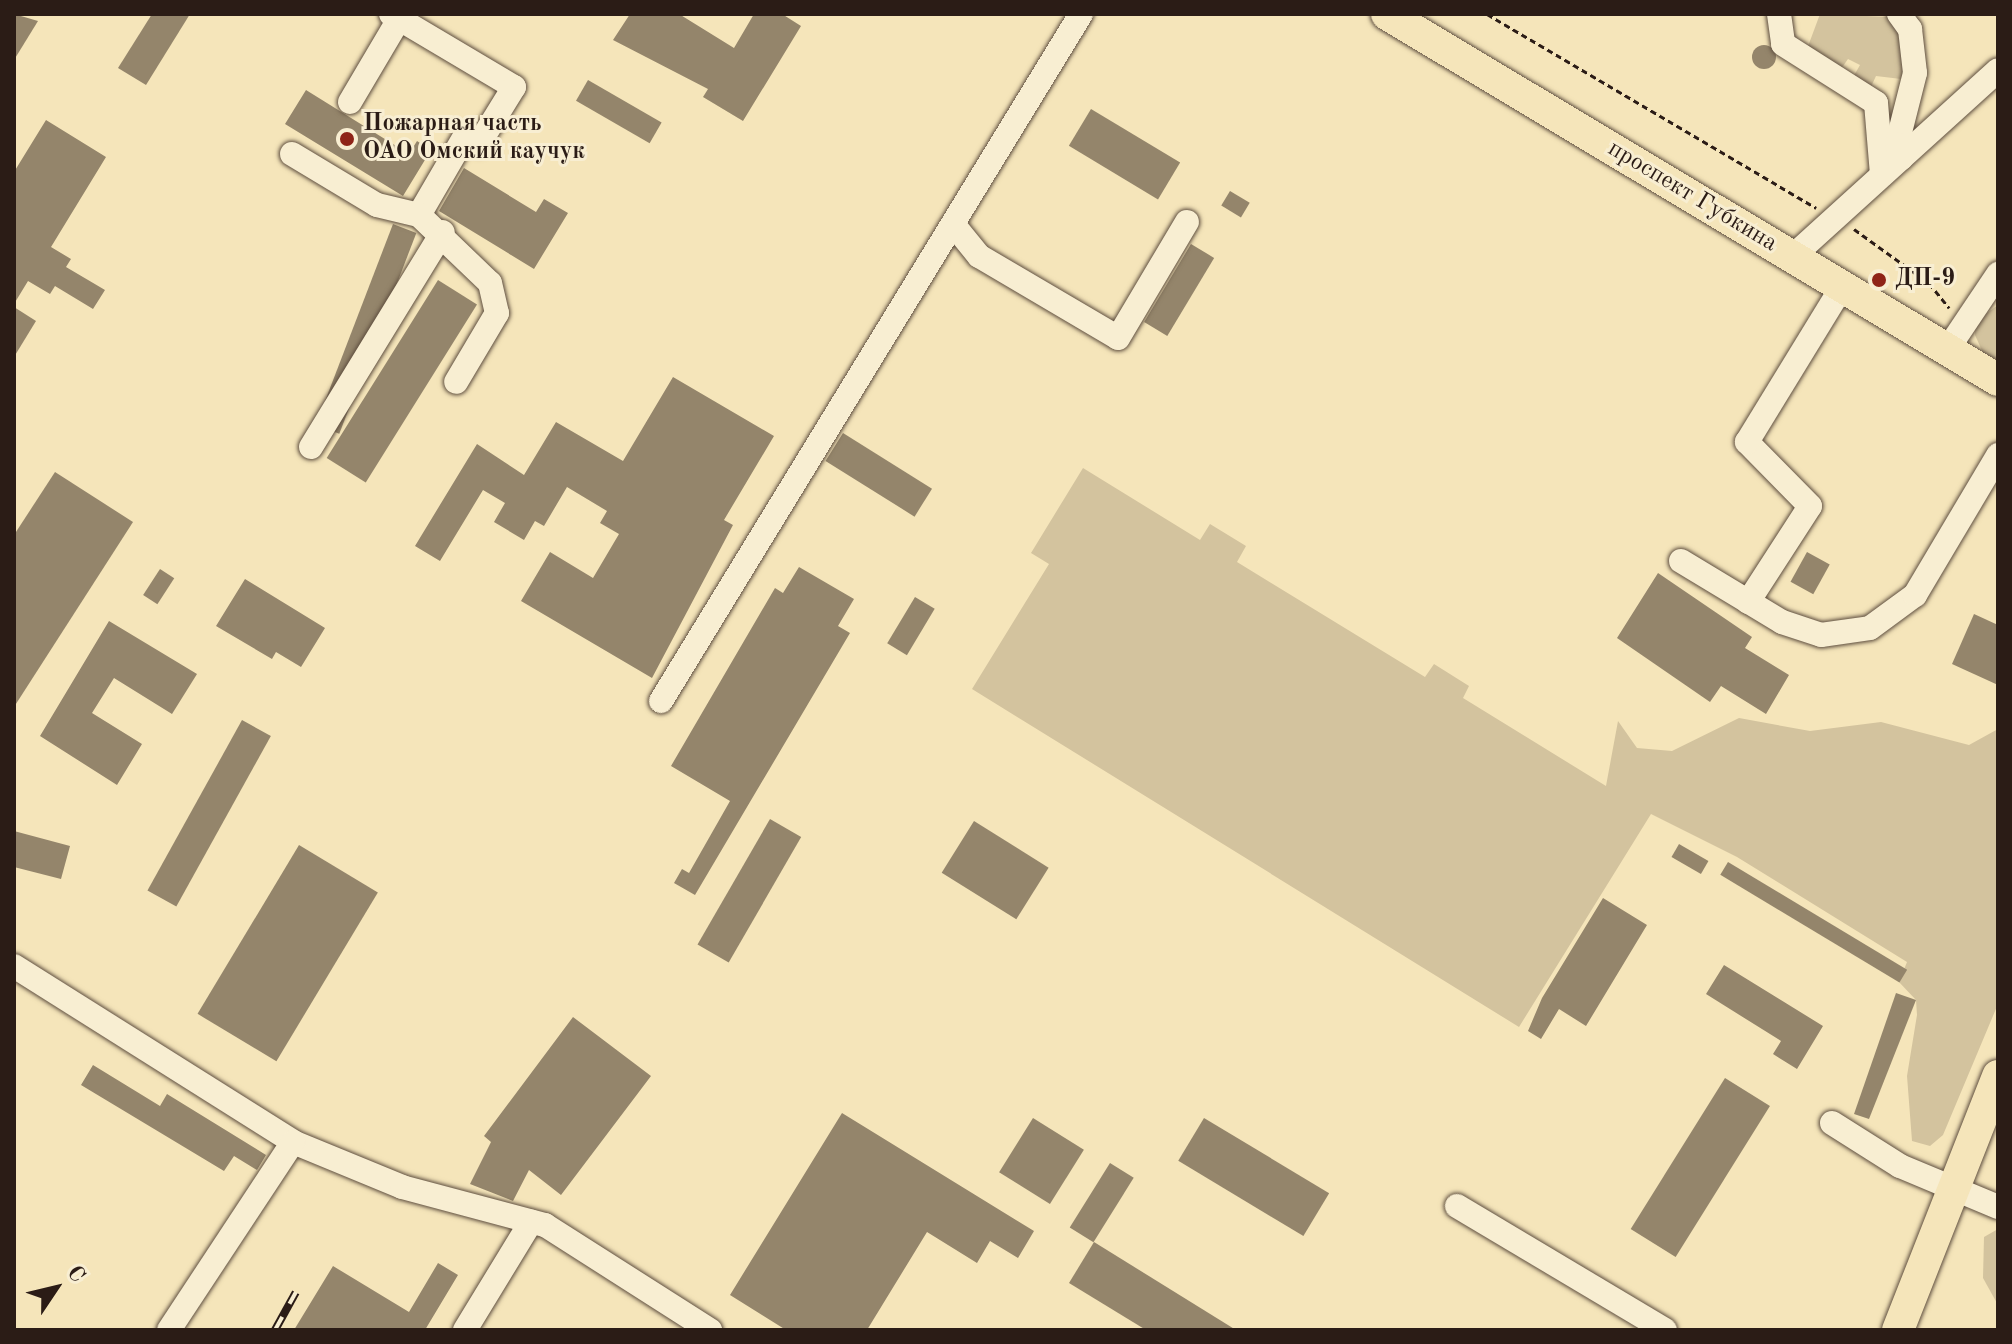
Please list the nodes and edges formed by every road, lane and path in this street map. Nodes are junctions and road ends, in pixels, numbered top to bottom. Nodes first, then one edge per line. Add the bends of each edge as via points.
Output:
1 (1081, 14) edge
2 (1387, 14) edge
3 (1487, 14) edge
4 (1779, 14) edge
5 (1899, 14) edge
6 (398, 16) edge
7 (1998, 70) edge
8 (350, 102) dead end
9 (292, 154) dead end
10 (1901, 158) junction
11 (1882, 175) junction
12 (419, 215) junction
13 (1834, 218) junction
14 (1187, 222) dead end
15 (953, 224) junction
16 (443, 232) junction
17 (1792, 257) junction
18 (1998, 274) edge
19 (1842, 287) junction
20 (1955, 336) junction
21 (1998, 380) edge
22 (456, 382) dead end
23 (311, 447) dead end
24 (1998, 455) edge
25 (1681, 561) dead end
26 (1748, 602) junction
27 (661, 701) dead end
28 (14, 966) edge
29 (1998, 1076) edge
30 (1832, 1123) dead end
31 (293, 1142) junction
32 (1952, 1191) junction
33 (1457, 1206) dead end
34 (1998, 1207) edge
35 (531, 1222) junction
36 (169, 1330) edge
37 (465, 1330) edge
38 (710, 1330) edge
39 (1664, 1330) edge
40 (1898, 1330) edge

1 - 15 street
2 - 17 main road, проспект Губкина
3 - 13 path
4 - 11 street via 1783,44 1876,103
5 - 10 street via 1910,29 1915,73 1897,144
6 - 8 street
6 - 12 street via 514,87 479,144 465,136
7 - 10 street
9 - 12 street via 377,205
10 - 11 street
11 - 13 street
12 - 16 street
13 - 17 street
13 - 20 path via 1929,283
14 - 15 street via 1118,338 979,256
15 - 27 street
16 - 22 street via 490,283 497,313
16 - 23 street
17 - 19 main road, проспект Губкина
18 - 20 street
19 - 20 main road, проспект Губкина
19 - 26 street via 1747,442 1810,506
20 - 21 main road, проспект Губкина
24 - 26 street via 1897,613 1870,628 1821,635
25 - 26 street
28 - 31 street
29 - 32 main road
30 - 32 street
31 - 35 street via 402,1187
31 - 36 street
32 - 34 street
32 - 40 main road
33 - 39 street
35 - 37 street
35 - 38 street

